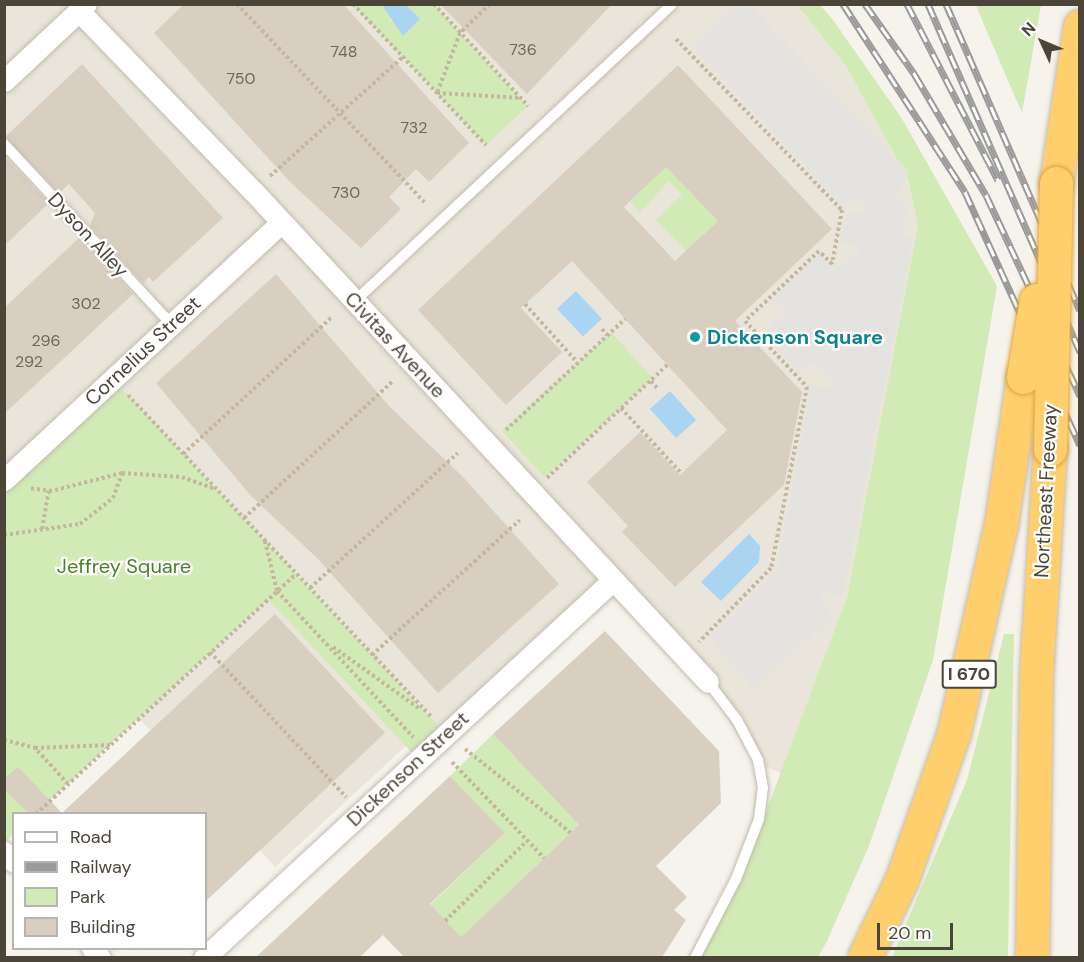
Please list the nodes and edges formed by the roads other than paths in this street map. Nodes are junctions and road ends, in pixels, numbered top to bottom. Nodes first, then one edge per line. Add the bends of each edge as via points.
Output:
1 (672, 4) edge
2 (82, 8) edge
3 (1080, 26) edge
4 (4, 81) edge
5 (4, 144) edge
6 (1056, 183) junction
7 (282, 222) junction
8 (355, 301) junction
9 (171, 324) junction
10 (4, 480) edge
11 (613, 580) junction
12 (708, 682) joint
13 (204, 957) edge
14 (695, 957) edge
15 (864, 957) edge
16 (1032, 957) edge

1 - 8 lane
2 - 4 street
2 - 7 street, Civitas Avenue
3 - 6 highway, Northeast Freeway / I 670
5 - 9 lane, Dyson Alley
6 - 15 highway, I 670, bridge via 1001,524 954,732 902,879
6 - 16 highway, Northeast Freeway, bridge via 1050,449 1036,675
7 - 8 street, Civitas Avenue
7 - 9 street, Cornelius Street
8 - 11 street, Civitas Avenue
9 - 10 street, Cornelius Street
11 - 12 street, Civitas Avenue
11 - 13 street, Dickenson Street
12 - 14 lane via 737,720 758,760 763,788 759,819 736,879

